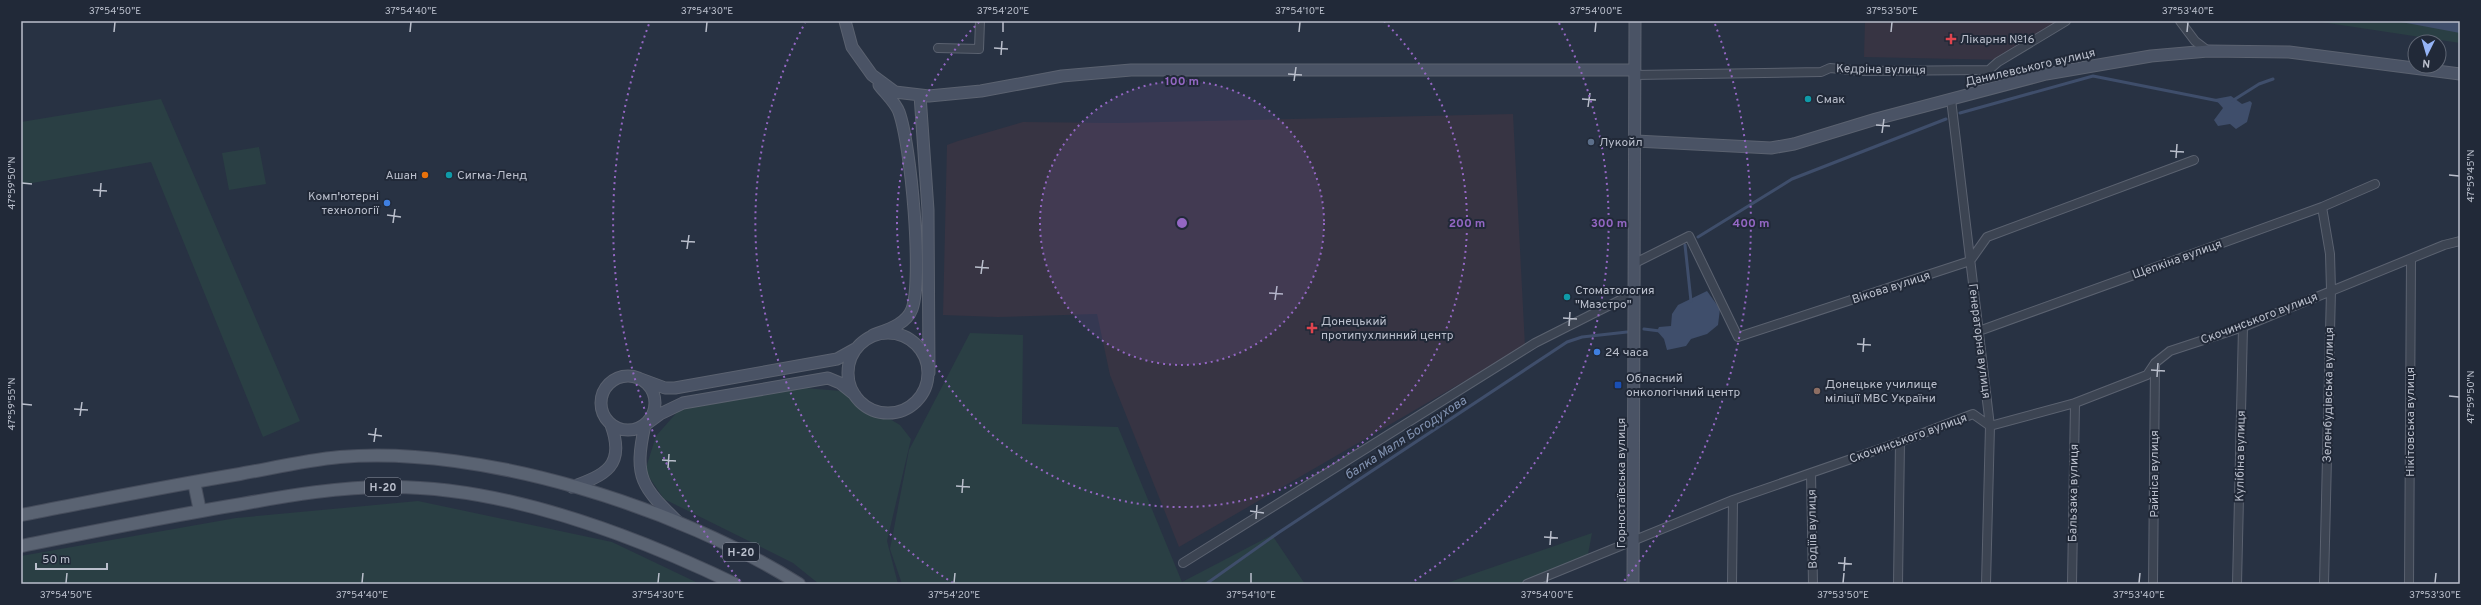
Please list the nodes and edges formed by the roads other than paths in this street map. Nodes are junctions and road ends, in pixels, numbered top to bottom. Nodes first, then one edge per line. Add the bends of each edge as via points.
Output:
1 (845, 21) edge
2 (980, 21) edge
3 (1635, 21) edge
4 (2066, 21) edge
5 (2180, 21) edge
6 (938, 48) dead end
7 (2208, 50) junction
8 (1635, 72) junction
9 (2460, 74) edge
10 (872, 75) junction
11 (920, 95) junction
12 (1951, 99) junction
13 (1636, 141) junction
14 (2194, 160) dead end
15 (2375, 184) dead end
16 (2322, 207) junction
17 (2460, 241) edge
18 (2411, 260) junction
19 (1970, 261) junction
20 (1635, 264) junction
21 (2331, 290) junction
22 (1634, 293) junction
23 (2243, 327) junction
24 (1979, 331) junction
25 (873, 336) junction
26 (857, 348) junction
27 (2154, 363) junction
28 (929, 373) junction
29 (638, 378) junction
30 (855, 395) junction
31 (2074, 403) junction
32 (612, 425) junction
33 (645, 425) junction
34 (1990, 426) junction
35 (1900, 442) junction
36 (1811, 473) junction
37 (194, 482) junction
38 (572, 487) junction
39 (1733, 500) junction
40 (200, 511) junction
41 (21, 515) edge
42 (681, 525) junction
43 (1634, 541) junction
44 (21, 546) edge
45 (1183, 562) dead end
46 (1543, 580) edge
47 (735, 584) edge
48 (799, 584) edge
49 (1528, 584) edge
50 (1633, 584) edge
51 (1732, 584) edge
52 (1813, 584) edge
53 (1898, 584) edge
54 (1986, 584) edge
55 (2072, 584) edge
56 (2153, 584) edge
57 (2237, 584) edge
58 (2324, 584) edge
59 (2408, 584) edge

1 - 10 street via 852,47
2 - 6 street via 978,49
3 - 8 street, Горностаївська вулиця
4 - 8 street, Кедріна вулиця via 1989,70 1830,68 1821,72
5 - 7 street via 2195,41
7 - 9 street, Данилевського вулиця via 2289,52
7 - 12 street, Данилевського вулиця via 2046,74
8 - 11 street via 1131,70 1062,76 980,91
8 - 13 street, Горностаївська вулиця
10 - 11 street via 895,92
10 - 25 street via 899,112 910,171 916,288 912,310 904,321
11 - 28 street via 928,210
12 - 13 street, Данилевського вулиця via 1794,144 1771,148
12 - 19 street, Генераторна вулиця
13 - 20 street, Горностаївська вулиця
14 - 19 street via 1987,237
15 - 16 street, Щепкіна вулиця
16 - 21 street, Зеленбудівська вулиця via 2330,254
16 - 24 street, Щепкіна вулиця
17 - 18 street, Скочинського вулиця via 2444,245
18 - 21 street, Скочинського вулиця
18 - 59 street, Нікітовська вулиця
19 - 20 street, Вікова вулиця via 1738,337 1689,236
19 - 24 street, Генераторна вулиця
20 - 22 street, Горностаївська вулиця
21 - 23 street, Скочинського вулиця
21 - 58 street, Зеленбудівська вулиця
22 - 43 street, Горностаївська вулиця
22 - 45 street via 1535,343
23 - 27 street, Скочинського вулиця via 2170,351
23 - 57 street, Кулібіна вулиця
24 - 34 street, Генераторна вулиця
25 - 26 street
25 - 28 street via 885,333 898,334 910,339 920,348
26 - 29 street via 837,359 675,388 665,388
26 - 30 street via 848,364 848,377
27 - 31 street, Скочинського вулиця via 2147,374
27 - 56 street, Райніса вулиця
28 - 30 street via 926,387 919,399 896,413 882,413 868,408
29 - 32 street via 623,376 614,380 602,393 602,411
29 - 33 street via 648,385 655,401 653,414
30 - 33 street via 840,382 828,378 683,403 660,414
31 - 34 street, Скочинського вулиця
31 - 55 street, Бальзака вулиця
32 - 33 street via 628,431
32 - 38 street via 616,439 611,465 606,473
33 - 42 street via 638,454 639,470 644,484 652,497
34 - 35 street, Скочинського вулиця via 1973,414
34 - 54 street, Генераторна вулиця
35 - 36 street, Скочинського вулиця
35 - 53 street
36 - 39 street, Скочинського вулиця
36 - 52 street, Водіїв вулиця
37 - 38 main road, Н-20 via 340,457 390,455 477,464
37 - 40 main road
37 - 41 main road, Н-20
38 - 42 main road, Н-20 via 625,503
39 - 43 street, Скочинського вулиця
39 - 51 street
40 - 44 main road, Н-20
40 - 47 main road, Н-20 via 342,488 390,487 469,494 562,516 613,532 670,553
42 - 48 main road, Н-20 via 778,570
43 - 46 street, Скочинського вулиця
43 - 50 street, Горностаївська вулиця
46 - 49 street, Скочинського вулиця

